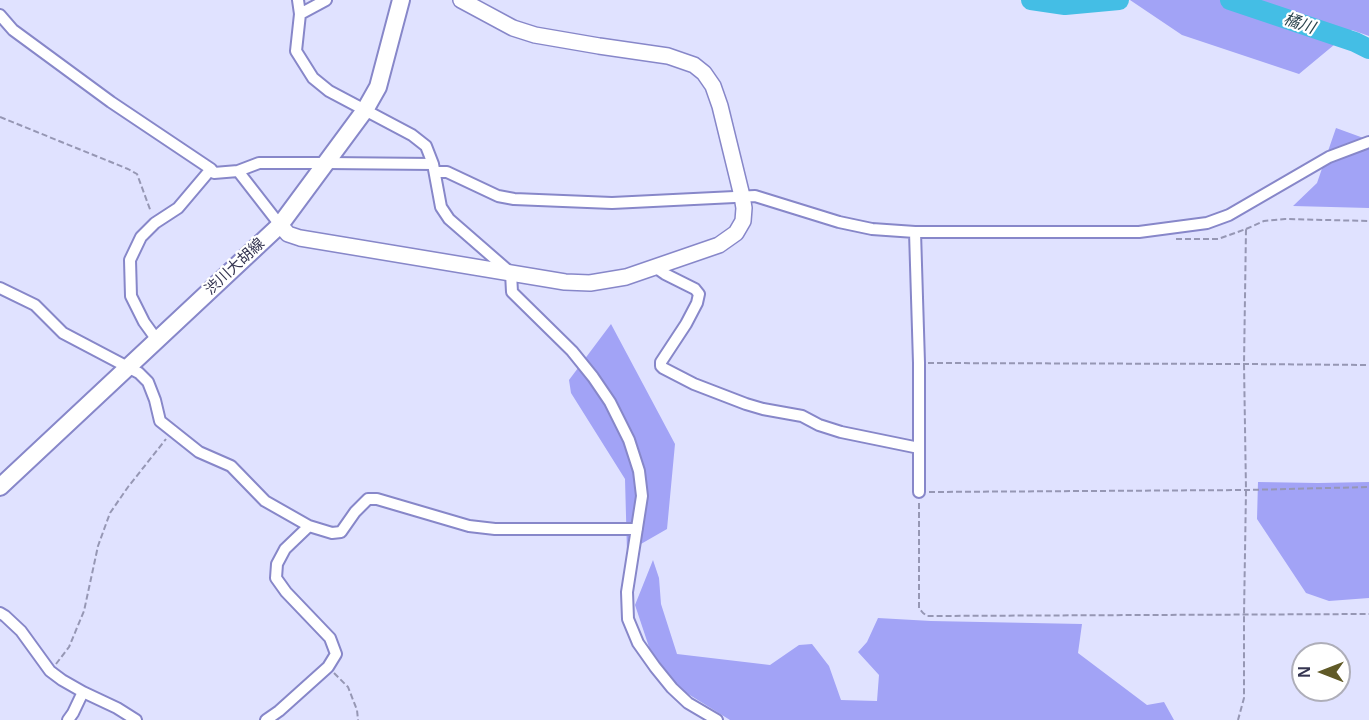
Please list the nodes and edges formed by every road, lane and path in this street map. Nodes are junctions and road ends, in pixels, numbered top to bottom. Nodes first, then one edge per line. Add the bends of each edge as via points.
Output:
1 (298, 0) edge
2 (326, 0) edge
3 (401, 0) edge
4 (461, 0) edge
5 (300, 14) junction
6 (0, 15) edge
7 (365, 110) junction
8 (0, 117) edge
9 (1369, 142) edge
10 (327, 163) junction
11 (434, 168) junction
12 (211, 169) junction
13 (238, 171) junction
14 (742, 196) junction
15 (1369, 221) edge
16 (155, 222) junction
17 (280, 225) junction
18 (1246, 229) junction
19 (915, 232) junction
20 (1172, 239) dead end
21 (655, 267) junction
22 (511, 273) junction
23 (0, 288) edge
24 (157, 340) junction
25 (919, 363) junction
26 (1244, 364) junction
27 (1369, 365) edge
28 (129, 368) junction
29 (173, 430) junction
30 (919, 448) junction
31 (0, 487) edge
32 (1369, 487) edge
33 (1246, 490) junction
34 (919, 492) junction
35 (309, 526) junction
36 (637, 529) junction
37 (0, 613) edge
38 (1369, 614) edge
39 (1244, 615) junction
40 (328, 667) junction
41 (50, 670) junction
42 (83, 692) junction
43 (68, 720) edge
44 (136, 720) edge
45 (266, 720) edge
46 (358, 720) edge
47 (717, 720) edge
48 (1238, 720) edge

1 - 5 street
2 - 5 street
3 - 7 main road, 渋川大胡線 via 378,87
4 - 14 street via 513,28 535,35 668,56 694,65 704,73 720,106
5 - 7 street via 296,51 313,78
6 - 12 street via 13,30 111,102
7 - 10 main road, 渋川大胡線
7 - 11 street via 426,146
8 - 16 path via 137,174
9 - 19 street via 1329,157 1207,224 1139,232
10 - 11 street
10 - 13 street via 259,163
10 - 17 main road, 渋川大胡線
11 - 14 street via 514,199 612,203
11 - 22 street via 441,207 449,219
12 - 13 street via 214,173
12 - 16 street via 178,208
13 - 17 street
14 - 19 street via 755,196 872,229
14 - 21 street via 743,221 736,233 718,245
15 - 18 path via 1285,219 1264,221
16 - 24 street via 141,237 130,260 131,296
17 - 22 street via 288,234 300,238
17 - 24 main road, 渋川大胡線
18 - 20 path via 1218,240
18 - 26 path
19 - 25 street
21 - 22 street via 590,283
21 - 30 street via 699,294 686,324 661,362 663,368 746,404 802,416 841,432
22 - 36 street via 512,292 572,351 610,402 629,440 642,496
23 - 28 street via 35,305 63,333
24 - 28 main road, 渋川大胡線
25 - 26 path
25 - 30 street
26 - 27 path
26 - 33 path
28 - 29 street via 148,382 160,421
28 - 31 main road, 渋川大胡線
29 - 35 street via 199,452 231,466 265,501
29 - 41 path via 110,513 84,611 69,648
30 - 34 street
32 - 33 path
33 - 34 path
33 - 39 path
34 - 39 path via 919,608 927,616
35 - 36 street via 341,532 368,499 377,498 470,526
35 - 40 street via 285,549 276,578 330,638 336,654
36 - 47 street via 627,592 628,619 638,642 672,688
37 - 41 street via 21,631
38 - 39 path
39 - 48 path via 1244,698
40 - 45 street
40 - 46 path via 348,687
41 - 42 street
42 - 43 street
42 - 44 street

